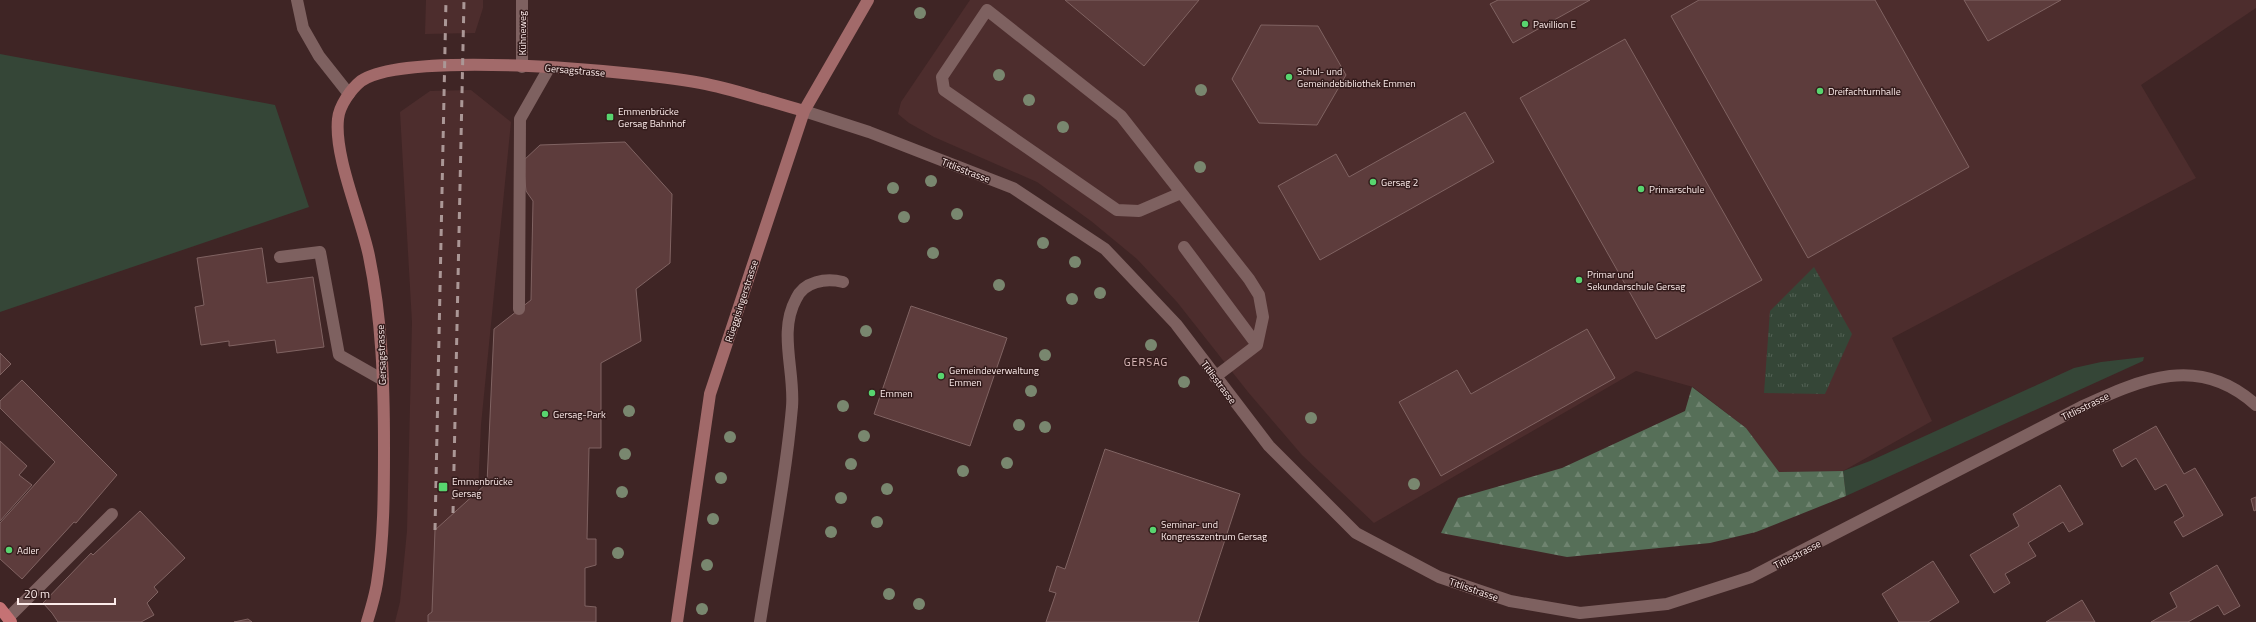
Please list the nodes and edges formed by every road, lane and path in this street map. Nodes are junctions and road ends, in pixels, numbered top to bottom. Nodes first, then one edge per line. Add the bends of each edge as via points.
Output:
1 (297, 0) edge
2 (522, 0) edge
3 (868, 0) edge
4 (522, 67) junction
5 (549, 68) junction
6 (349, 94) junction
7 (804, 111) junction
8 (1181, 193) junction
9 (1184, 247) dead end
10 (280, 257) dead end
11 (843, 282) dead end
12 (519, 309) dead end
13 (1257, 345) junction
14 (1215, 378) junction
15 (383, 380) junction
16 (2256, 405) edge
17 (112, 514) dead end
18 (0, 608) edge
19 (10, 620) edge
20 (367, 622) edge
21 (677, 622) edge
22 (760, 622) edge

1 - 6 street via 303,28 319,56
2 - 4 street, Kühneweg
3 - 7 street, Rüeggisingerstrasse
4 - 5 street, Gersagstrasse
4 - 6 street, Gersagstrasse via 419,66 382,73 362,80
5 - 7 street, Gersagstrasse via 705,84
5 - 12 street via 520,119
6 - 15 street, Gersagstrasse via 338,117 339,147 369,255 380,315
7 - 14 street, Titlisstrasse via 869,132 1013,188 1105,249 1176,324
7 - 21 street, Rüeggisingerstrasse via 710,394
8 - 8 street via 1121,116 987,10 942,77 944,90 1117,210 1138,211
8 - 13 street via 1259,295 1264,317
9 - 13 street
10 - 15 street via 320,252 339,355
11 - 22 street via 828,280 815,282 807,287 796,298 789,318 792,406
13 - 14 street
14 - 16 street, Titlisstrasse via 1269,446 1356,533 1439,577 1510,601 1580,613 1666,604 1751,577 2081,407 2131,384 2168,376 2208,376 2240,390
15 - 20 street, Gersagstrasse via 384,517 377,585
17 - 19 street
18 - 19 main road

